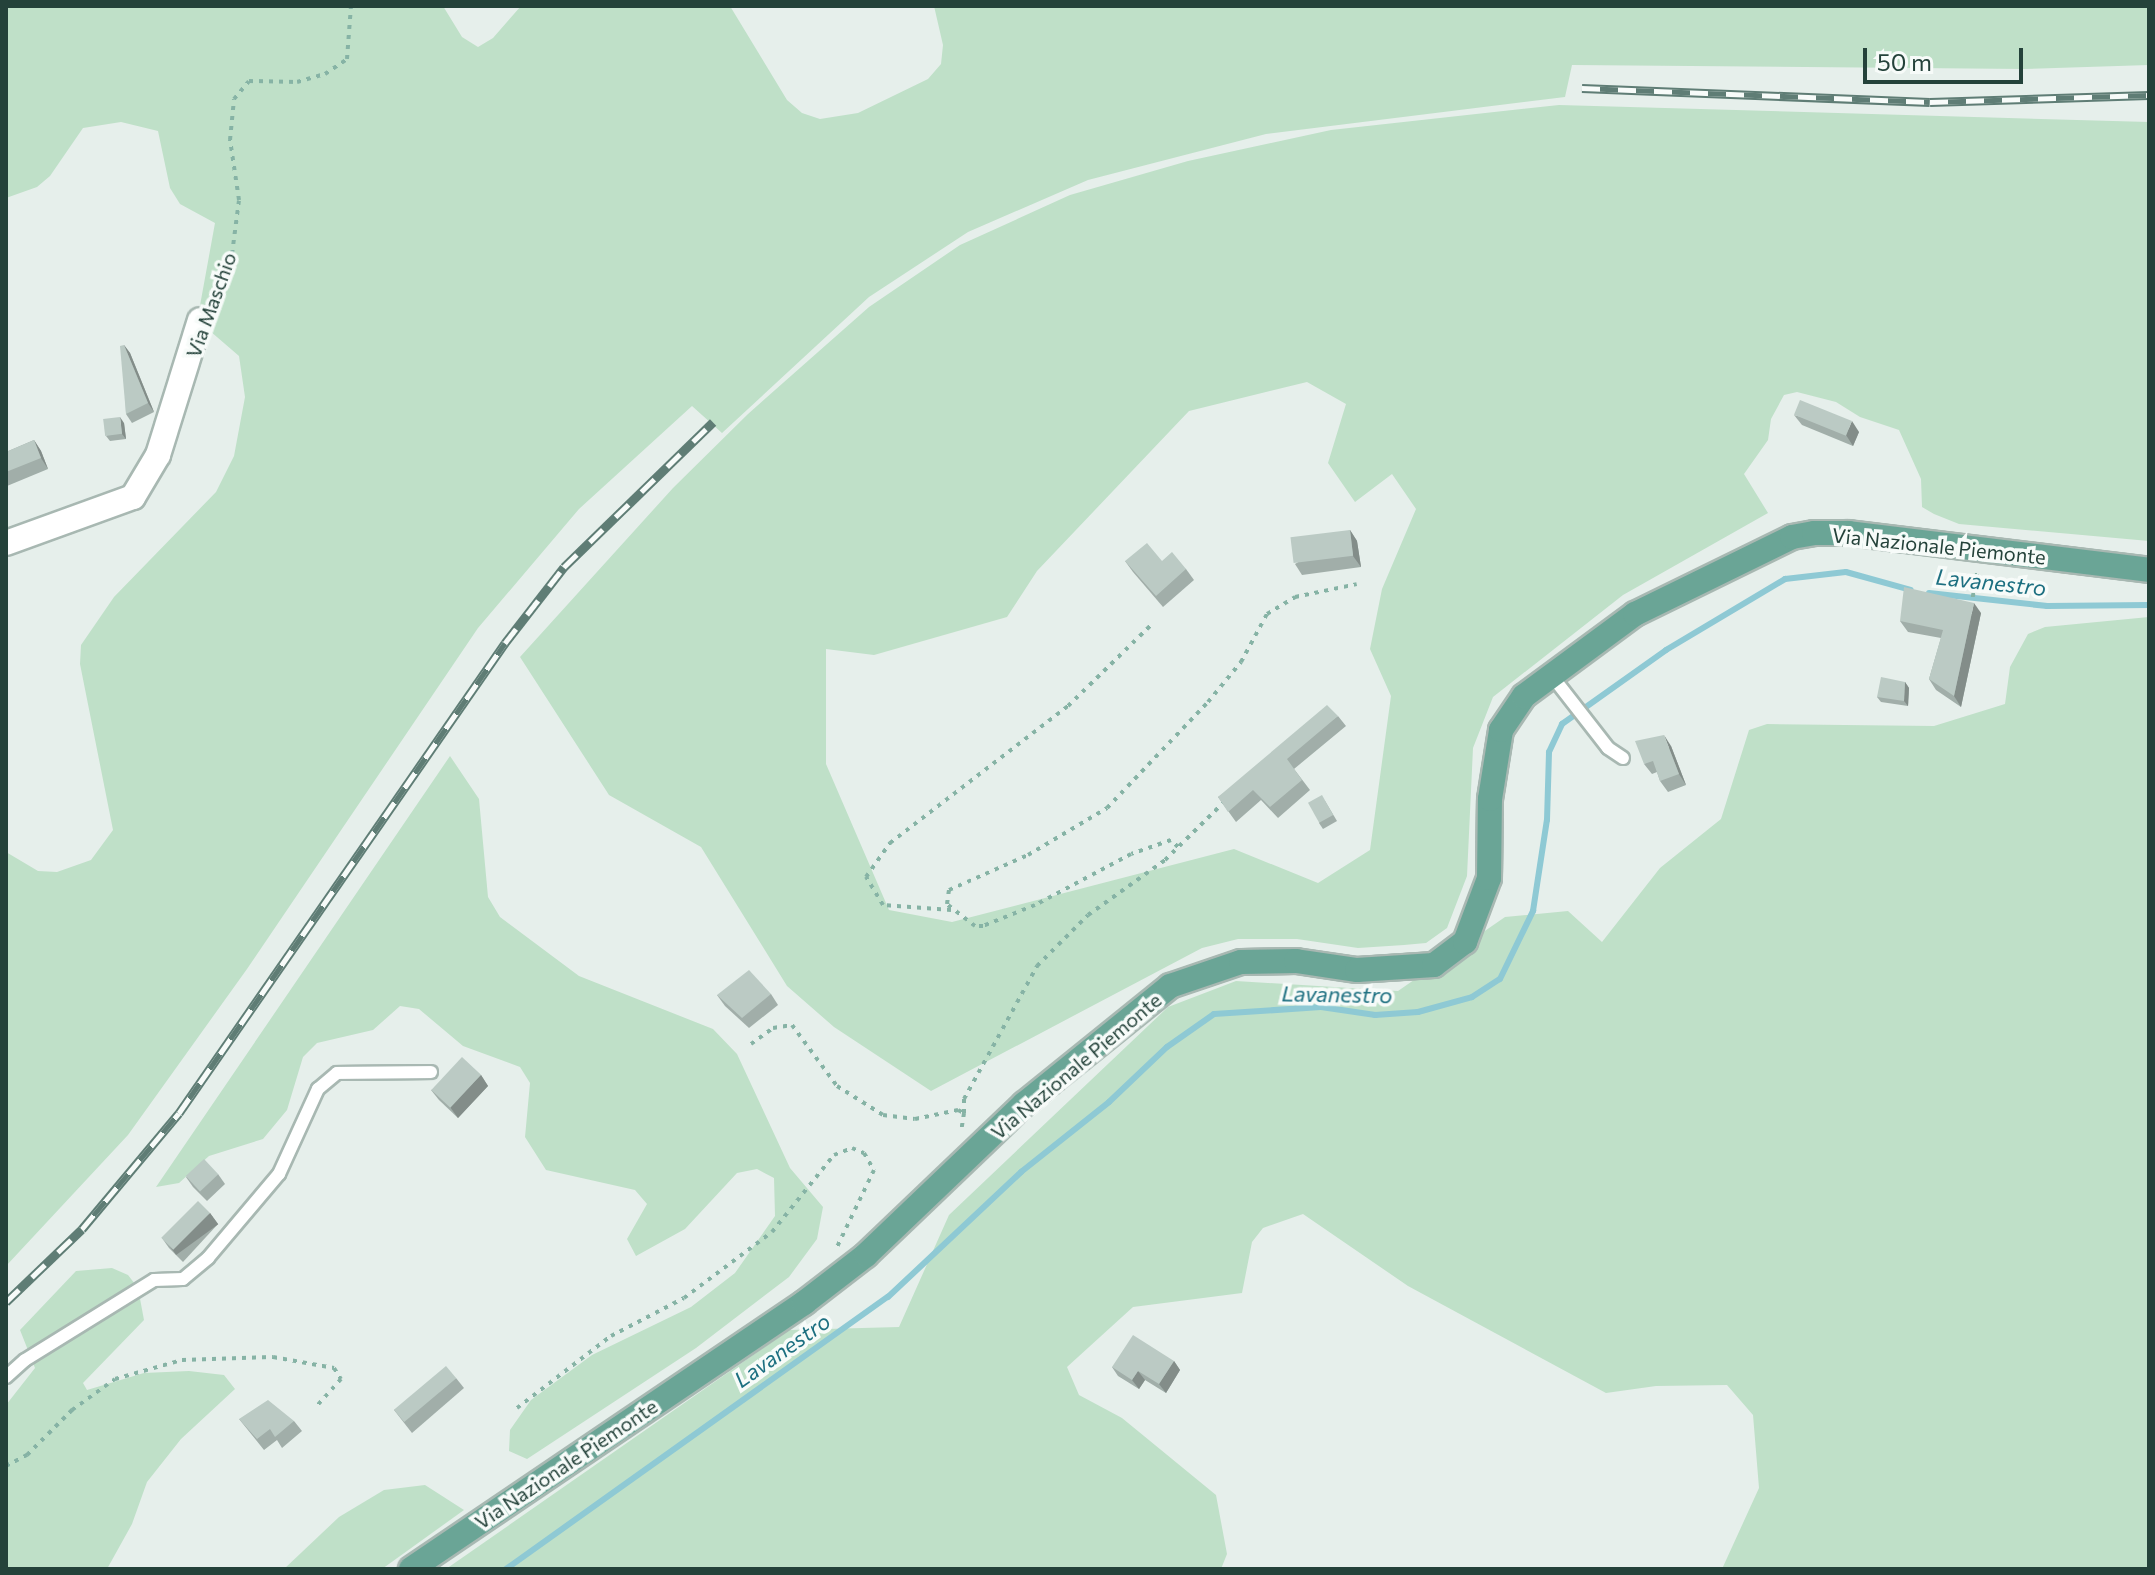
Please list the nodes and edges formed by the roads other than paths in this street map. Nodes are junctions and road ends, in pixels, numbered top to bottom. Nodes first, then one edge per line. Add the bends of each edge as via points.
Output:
1 (200, 320) road end
2 (6, 543) edge
3 (2149, 570) edge
4 (1555, 679) junction
5 (1623, 758) dead end
6 (431, 1072) dead end
7 (6, 1377) edge
8 (411, 1569) edge

1 - 2 street, Via Maschio via 158,455 133,497
3 - 4 main road, Via Nazionale Piemonte via 1849,533 1792,537 1635,614
4 - 5 lane via 1594,731
4 - 8 main road, Via Nazionale Piemonte via 1524,696 1501,730 1489,812 1489,878 1465,942 1434,965 1357,970 1296,961 1241,962 1170,986 1024,1104 866,1255 804,1303
6 - 7 lane via 337,1073 318,1089 279,1174 208,1258 183,1279 154,1280

